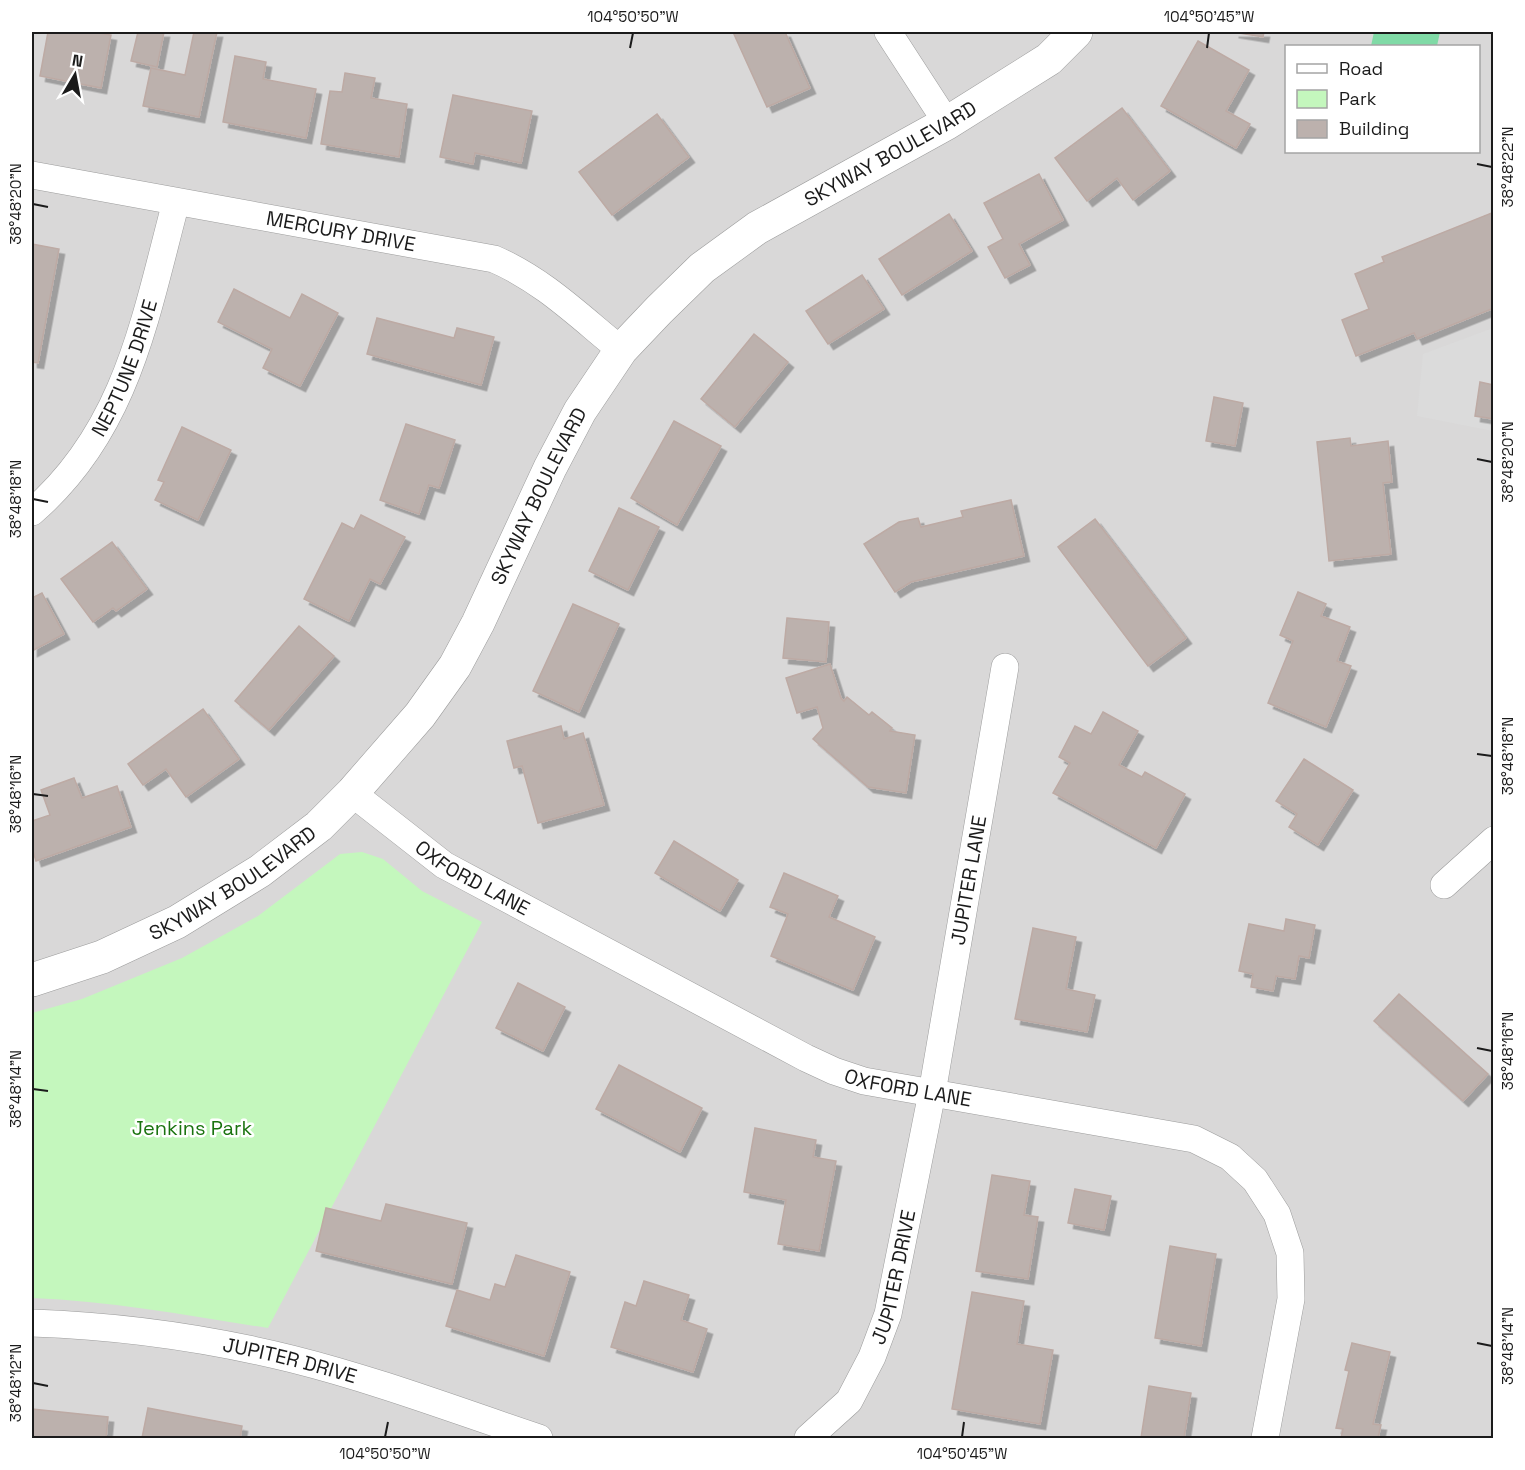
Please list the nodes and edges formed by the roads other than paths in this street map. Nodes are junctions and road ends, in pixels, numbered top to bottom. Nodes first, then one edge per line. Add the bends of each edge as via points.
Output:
1 (888, 32) edge
2 (1076, 32) edge
3 (947, 123) junction
4 (32, 175) edge
5 (176, 202) junction
6 (621, 350) junction
7 (32, 512) edge
8 (1005, 667) dead end
9 (352, 793) junction
10 (1494, 840) edge
11 (1444, 885) dead end
12 (32, 980) edge
13 (932, 1093) junction
14 (32, 1323) edge
15 (539, 1438) edge
16 (808, 1438) edge
17 (1265, 1438) edge

1 - 3 street
2 - 3 street, SKYWAY BOULEVARD via 1049,59
3 - 6 street, SKYWAY BOULEVARD via 757,228 702,268
4 - 5 street, MERCURY DRIVE
5 - 6 street, MERCURY DRIVE via 494,259 544,286
5 - 7 street, NEPTUNE DRIVE via 136,352 113,406 93,443 63,482
6 - 9 street, SKYWAY BOULEVARD via 580,411 550,468 455,666 420,715
8 - 13 street, JUPITER LANE
9 - 12 street, SKYWAY BOULEVARD via 319,826 260,871 177,922 102,957
9 - 13 street, OXFORD LANE via 444,865 806,1058 864,1081
10 - 11 street
13 - 16 street, JUPITER DRIVE via 888,1314 849,1401
13 - 17 street, OXFORD LANE via 1194,1139 1230,1157 1255,1180 1277,1214 1290,1253 1291,1299
14 - 15 street, JUPITER DRIVE via 153,1333 292,1359

